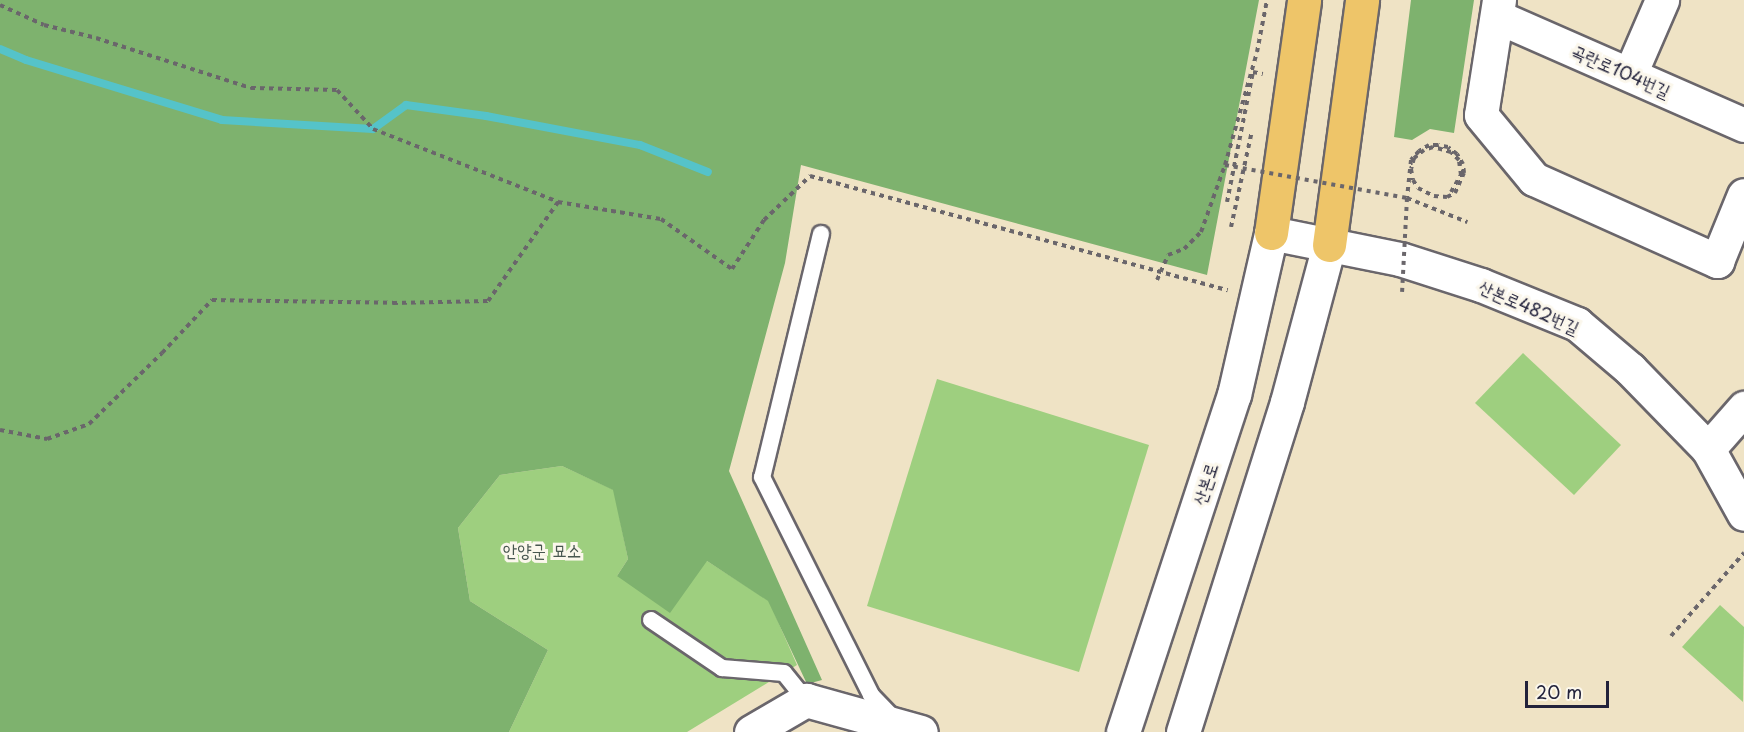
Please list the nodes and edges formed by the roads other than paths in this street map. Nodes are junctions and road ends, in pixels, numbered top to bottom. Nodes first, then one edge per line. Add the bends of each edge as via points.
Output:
1 (1304, 0) edge
2 (1362, 0) edge
3 (1662, 0) edge
4 (1498, 9) edge
5 (1630, 74) junction
6 (1744, 125) edge
7 (1744, 195) edge
8 (1271, 233) junction
9 (820, 234) dead end
10 (1329, 245) junction
11 (1744, 408) edge
12 (1708, 449) junction
13 (1744, 514) edge
14 (651, 620) dead end
15 (806, 700) junction
16 (911, 729) edge
17 (751, 732) edge
18 (1123, 732) edge
19 (1183, 732) edge

1 - 8 highway
2 - 10 highway
3 - 5 street
4 - 5 street, 곡란로104번길
4 - 7 street via 1480,115 1534,179 1717,261
5 - 6 street, 곡란로104번길
8 - 10 street, 산본로482번길
8 - 18 street, 산본로 via 1234,395
9 - 16 lane via 762,477 872,695
10 - 12 street, 산본로482번길 via 1400,259 1481,285 1577,324 1630,369
10 - 19 street via 1287,402
11 - 12 street
12 - 13 street, 산본로482번길
14 - 15 lane via 722,668 784,673
15 - 16 street
15 - 17 street

